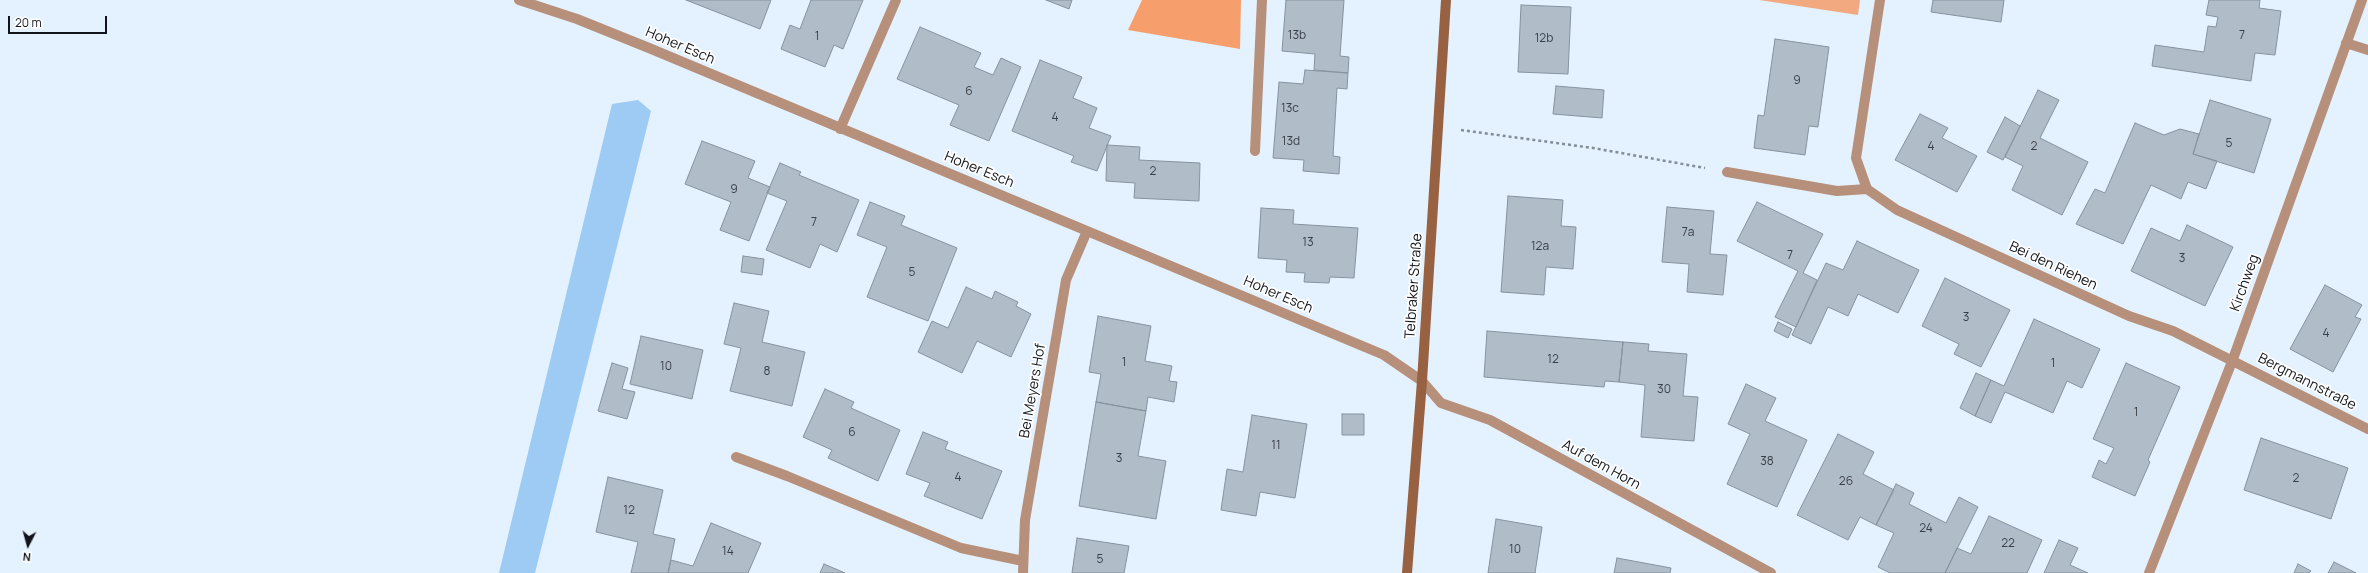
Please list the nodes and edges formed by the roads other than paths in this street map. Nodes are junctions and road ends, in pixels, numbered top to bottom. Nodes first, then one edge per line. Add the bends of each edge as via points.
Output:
1 (519, 0) edge
2 (896, 0) edge
3 (1262, 0) edge
4 (1446, 0) edge
5 (1880, 0) edge
6 (2362, 0) edge
7 (2346, 43) junction
8 (2368, 50) edge
9 (840, 129) junction
10 (1254, 151) dead end
11 (1727, 172) road end
12 (1867, 189) junction
13 (1087, 230) junction
14 (2233, 359) junction
15 (1422, 381) junction
16 (2368, 429) edge
17 (736, 457) dead end
18 (1023, 561) junction
19 (1023, 573) edge
20 (1407, 573) edge
21 (1771, 573) edge
22 (2149, 573) edge

1 - 9 street, Hoher Esch via 577,19
2 - 9 street
3 - 10 street
4 - 15 street, Telbraker Straße
5 - 12 street via 1856,158
6 - 7 street, Kirchweg
7 - 8 street
7 - 14 street, Kirchweg
9 - 13 street, Hoher Esch
11 - 12 street via 1837,191
12 - 14 street, Bei den Riehen via 1897,210 2129,316 2173,331
13 - 15 street, Hoher Esch via 1384,355
13 - 18 street, Bei Meyers Hof via 1066,280 1025,520
14 - 16 street, Bergmannstraße
14 - 22 street, Kirchweg
15 - 20 street, Telbraker Straße
15 - 21 street, Auf dem Horn via 1441,403 1490,420
17 - 18 street via 961,548
18 - 19 street, Bei Meyers Hof

